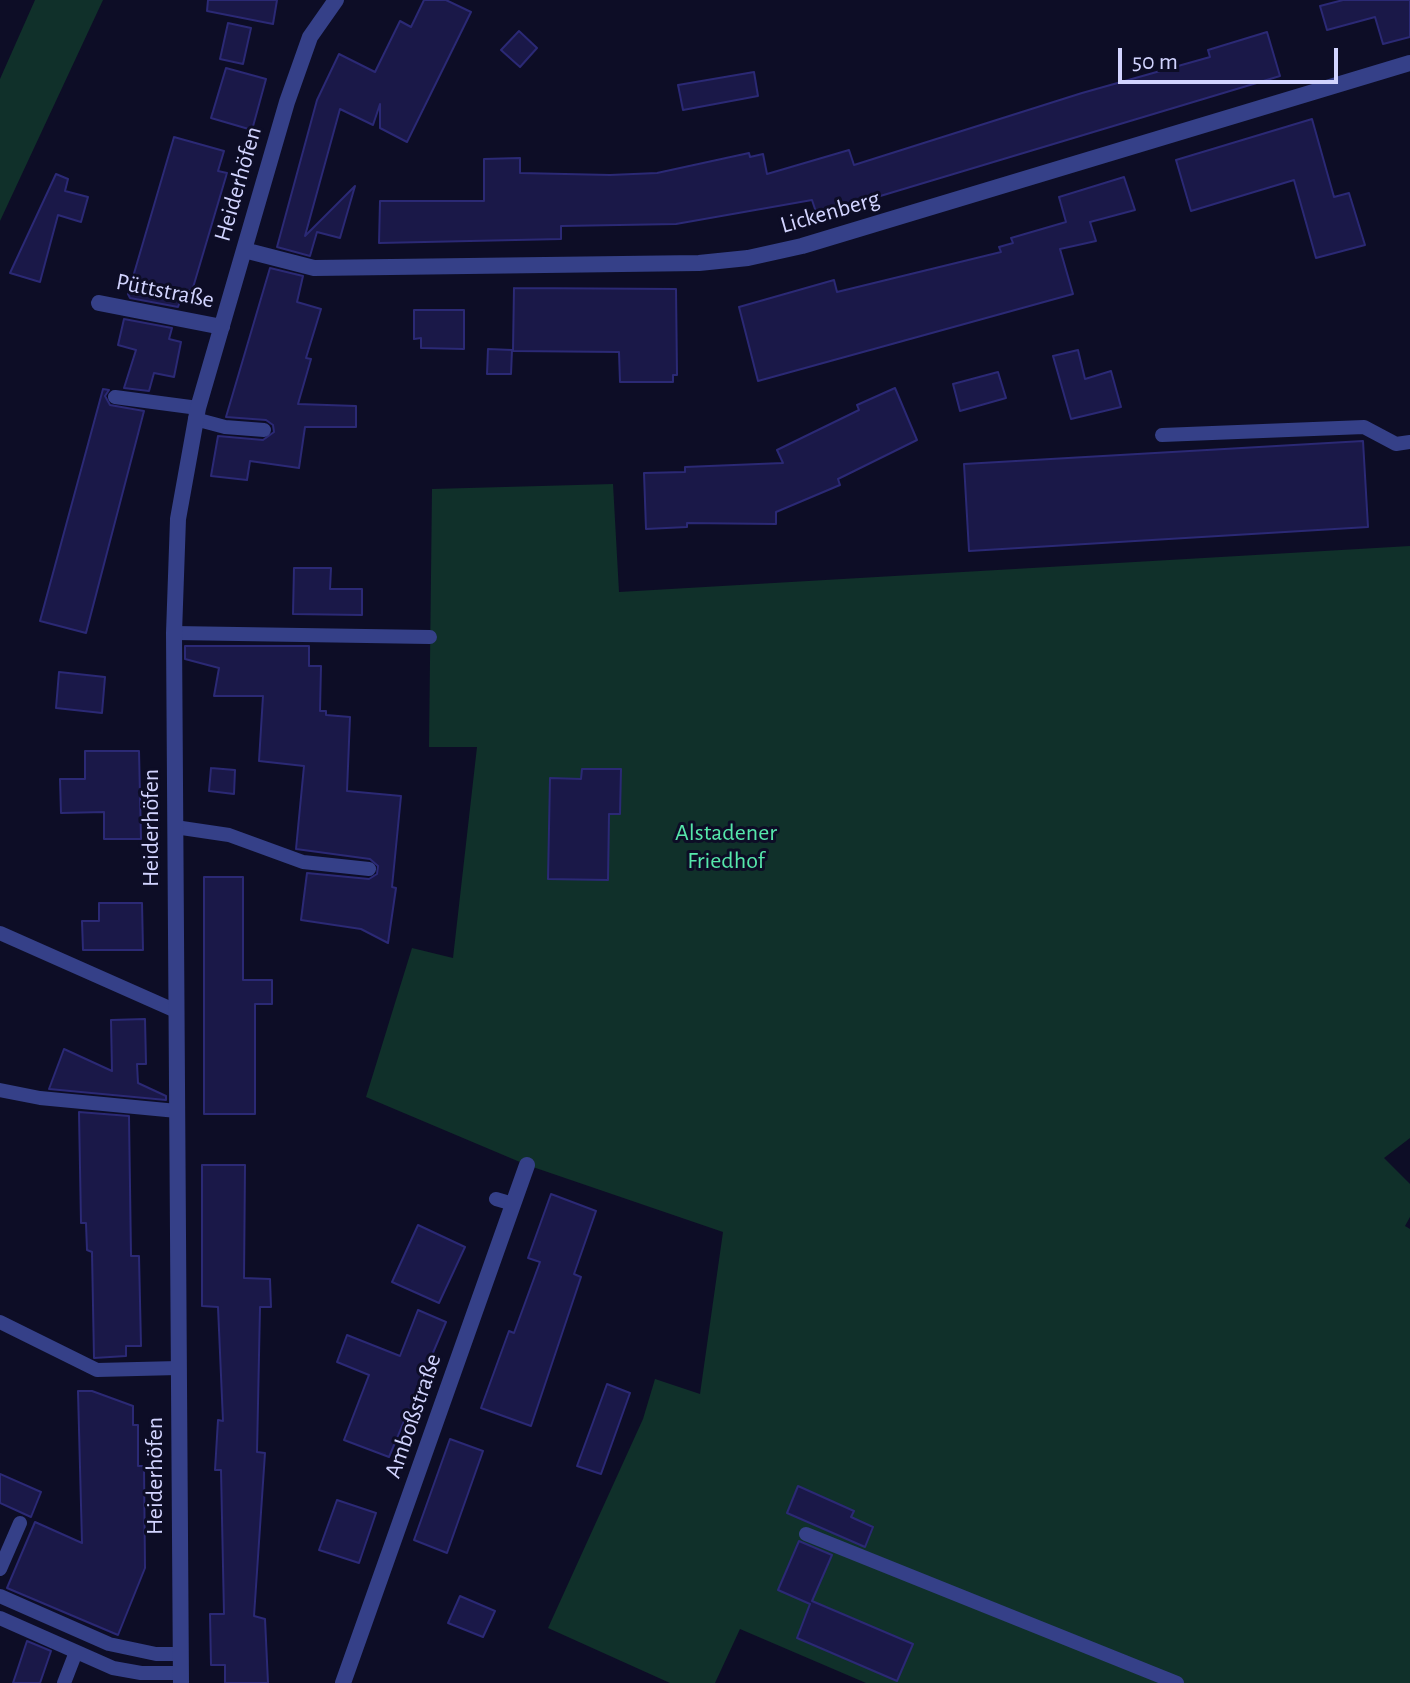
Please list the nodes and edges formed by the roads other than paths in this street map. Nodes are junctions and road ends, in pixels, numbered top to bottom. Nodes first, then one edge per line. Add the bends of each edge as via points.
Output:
1 (336, 0) edge
2 (1410, 63) edge
3 (244, 250) junction
4 (99, 303) dead end
5 (222, 327) junction
6 (115, 397) dead end
7 (197, 414) junction
8 (264, 430) dead end
9 (1162, 435) dead end
10 (1410, 442) edge
11 (174, 633) junction
12 (430, 637) dead end
13 (175, 827) junction
14 (369, 869) dead end
15 (0, 933) edge
16 (176, 1011) junction
17 (0, 1090) edge
18 (177, 1111) junction
19 (527, 1165) dead end
20 (496, 1199) dead end
21 (513, 1204) junction
22 (0, 1322) edge
23 (178, 1368) junction
24 (20, 1523) dead end
25 (806, 1534) dead end
26 (0, 1569) edge
27 (0, 1596) edge
28 (0, 1618) edge
29 (76, 1652) junction
30 (180, 1654) junction
31 (180, 1678) edge
32 (64, 1683) edge
33 (343, 1683) edge
34 (1177, 1683) edge

1 - 3 street, Heiderhöfen via 300,62
2 - 3 street, Lickenberg via 802,246 737,260 314,268
3 - 5 street, Heiderhöfen
4 - 5 street, Püttstraße
5 - 7 street, Heiderhöfen
6 - 7 lane
7 - 8 lane via 225,427
7 - 11 street, Heiderhöfen via 178,519
9 - 10 lane via 1364,427 1396,444
11 - 12 lane
11 - 13 street, Heiderhöfen
13 - 14 lane via 229,835 303,862
13 - 16 street, Heiderhöfen
15 - 16 lane
16 - 18 street, Heiderhöfen
17 - 18 lane
18 - 23 street, Heiderhöfen
19 - 21 street, Amboßstraße
20 - 21 lane
21 - 33 street, Amboßstraße
22 - 23 lane via 97,1370
23 - 30 street, Heiderhöfen
24 - 26 lane
25 - 34 lane
27 - 30 lane via 109,1644
28 - 29 lane
29 - 31 lane via 113,1668
29 - 32 lane
30 - 31 street, Heiderhöfen

